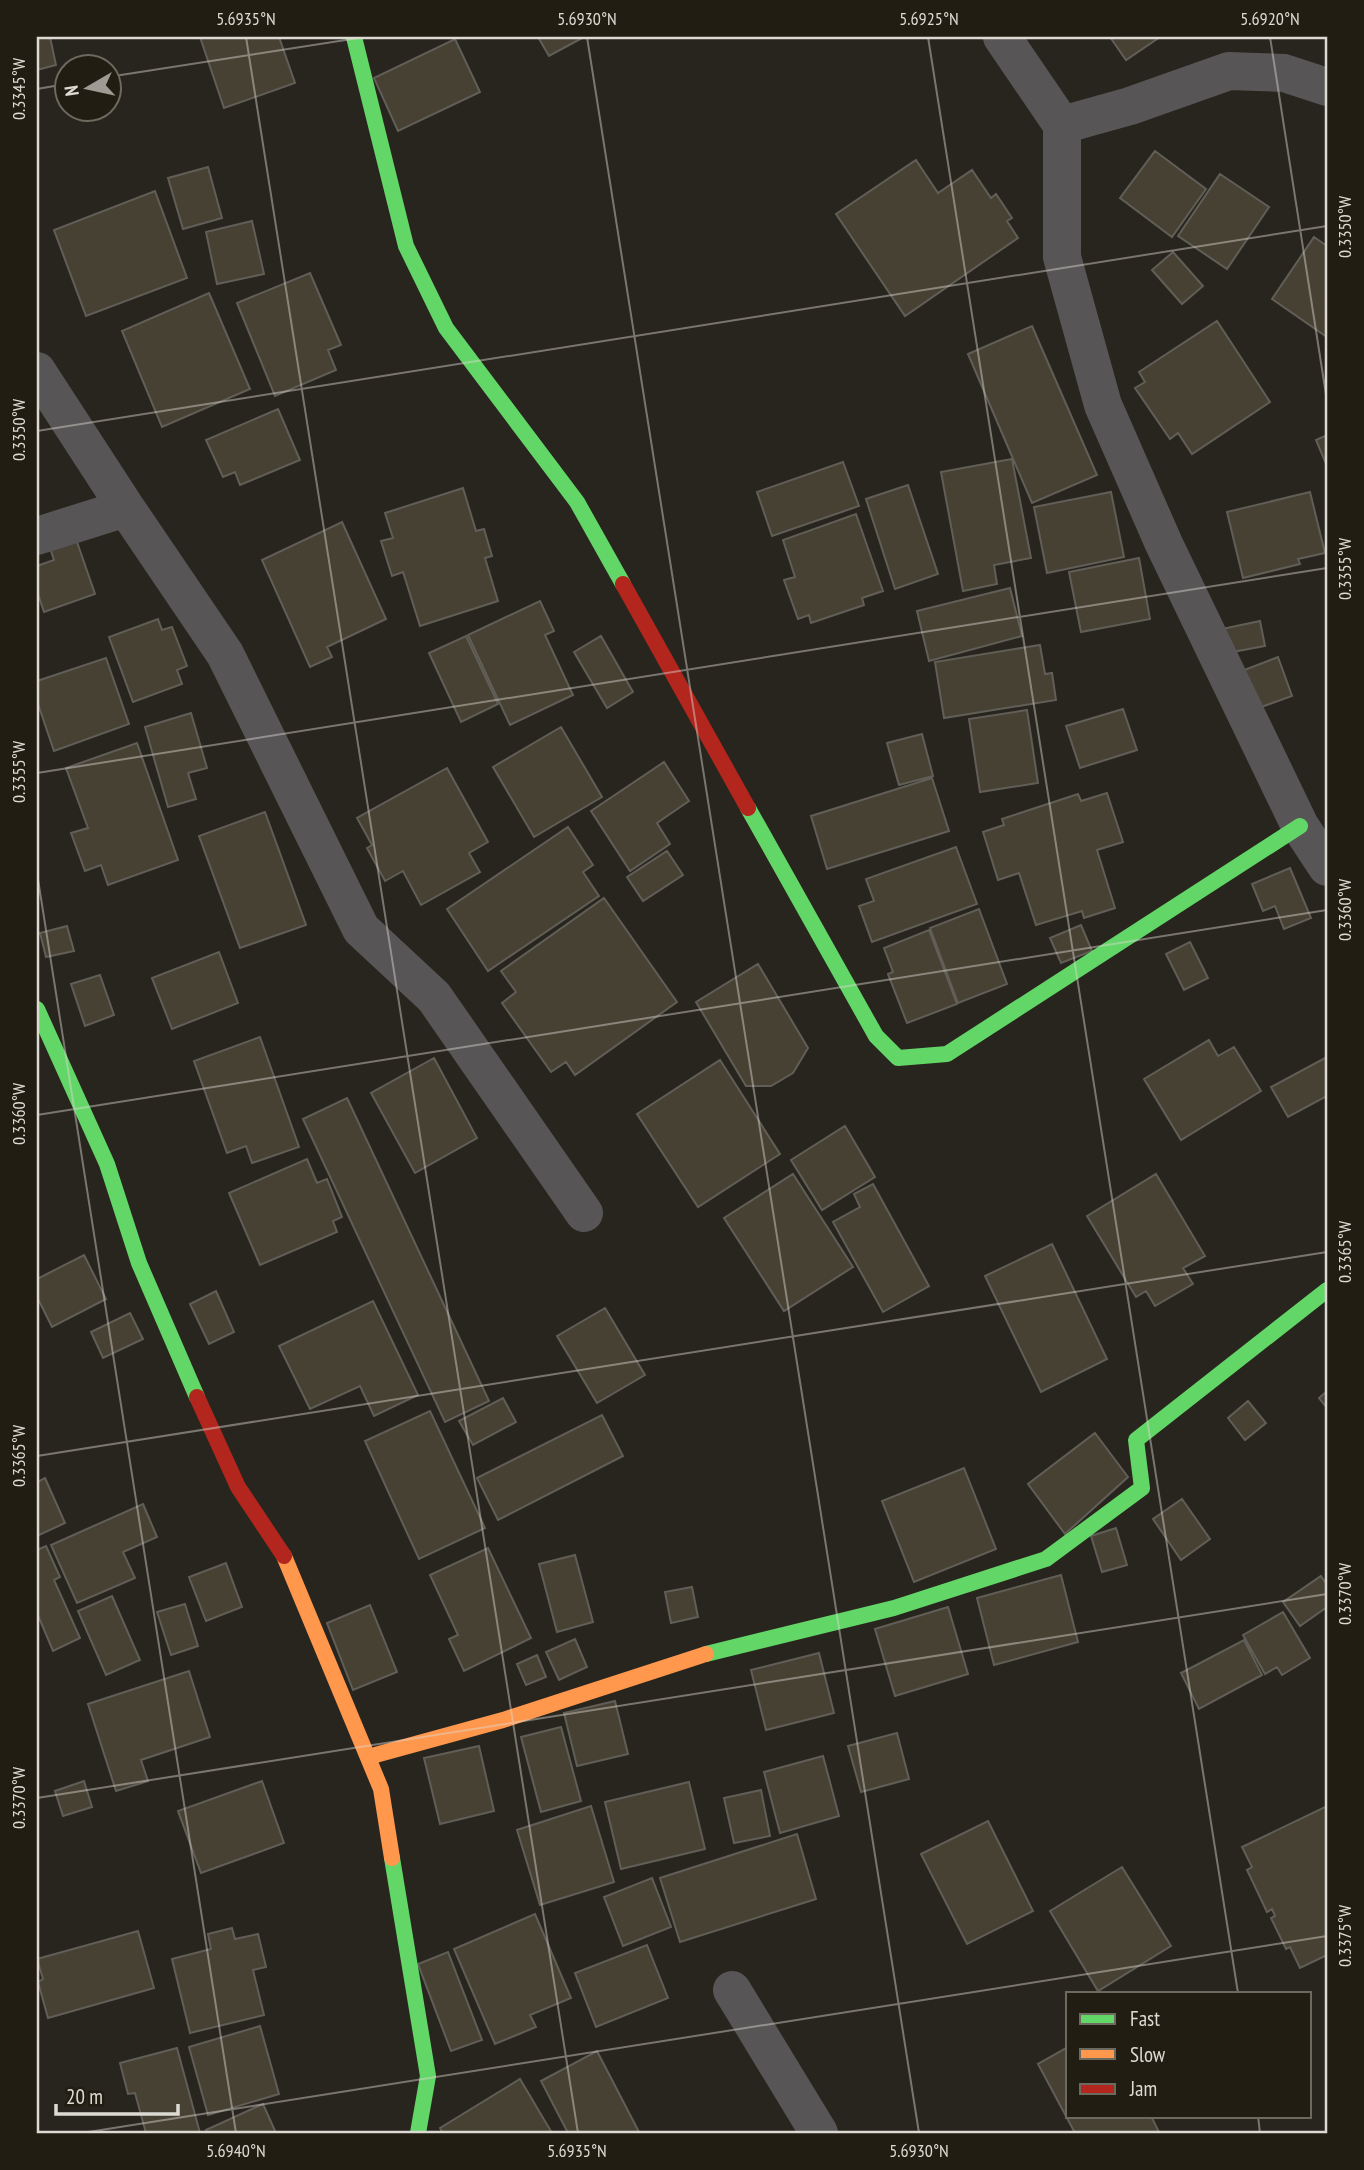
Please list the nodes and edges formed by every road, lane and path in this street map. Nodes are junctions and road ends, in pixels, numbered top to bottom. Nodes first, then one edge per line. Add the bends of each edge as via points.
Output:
1 (354, 37) edge
2 (1002, 37) edge
3 (1327, 87) edge
4 (1062, 125) junction
5 (37, 371) edge
6 (126, 508) junction
7 (37, 536) edge
8 (1300, 826) junction
9 (1327, 867) edge
10 (37, 1009) edge
11 (584, 1213) dead end
12 (1327, 1290) edge
13 (368, 1757) junction
14 (732, 1990) dead end
15 (418, 2133) edge
16 (819, 2133) edge

1 - 8 street via 406,246 446,328 577,502 876,1036 898,1058 947,1054
2 - 4 street
3 - 4 street via 1284,73 1229,71
4 - 8 street via 1062,257 1103,405 1164,544
5 - 6 street
6 - 7 street
6 - 11 street via 225,654 361,929 434,997
8 - 9 street
10 - 13 street via 107,1164 139,1263 171,1340 239,1488 289,1563
12 - 13 street via 1136,1440 1142,1488 1046,1559 894,1608 697,1656 503,1720
13 - 15 street via 381,1789 428,2076
14 - 16 street

